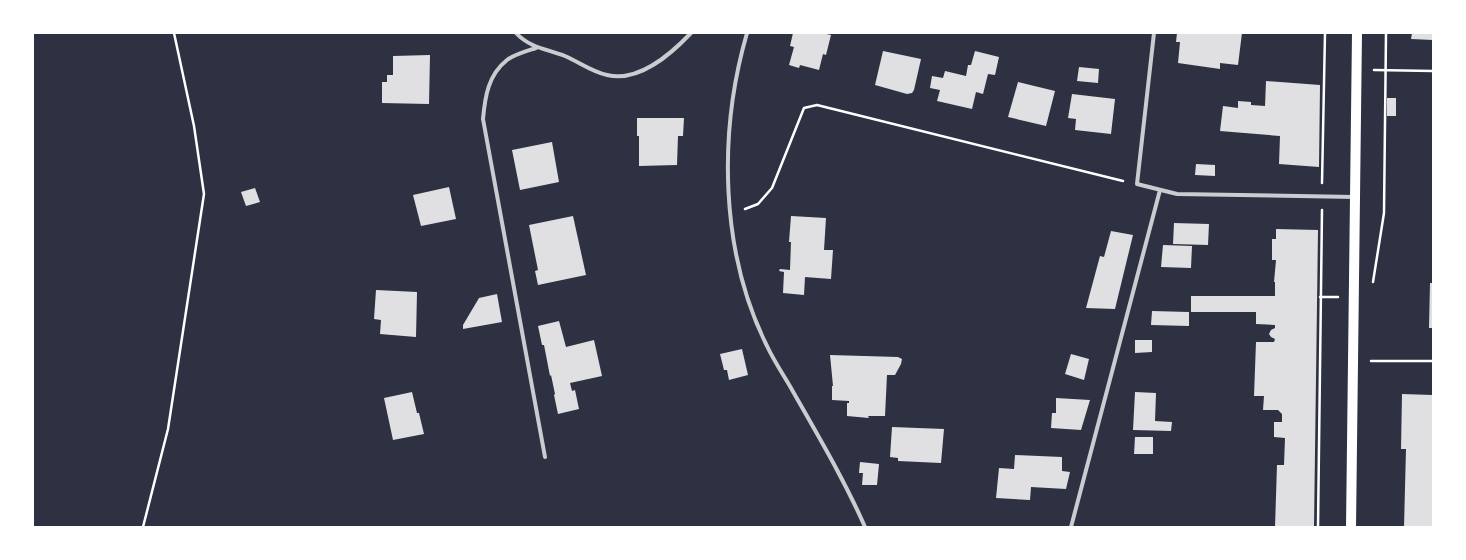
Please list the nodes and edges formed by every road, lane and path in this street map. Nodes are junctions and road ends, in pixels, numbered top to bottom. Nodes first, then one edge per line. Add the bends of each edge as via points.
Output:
1 (174, 33) edge
2 (516, 33) edge
3 (691, 33) edge
4 (747, 33) edge
5 (1154, 33) edge
6 (1325, 33) edge
7 (1357, 33) edge
8 (1386, 33) edge
9 (536, 48) junction
10 (1357, 70) junction
11 (1386, 70) junction
12 (1433, 71) edge
13 (1137, 184) junction
14 (1160, 190) junction
15 (1355, 197) junction
16 (1322, 198) junction
17 (730, 212) junction
18 (1372, 288) dead end
19 (1370, 361) dead end
20 (1433, 361) edge
21 (545, 457) dead end
22 (143, 527) edge
23 (865, 527) edge
24 (1071, 527) edge
25 (1318, 527) edge
26 (1351, 527) edge

1 - 22 path via 194,126 204,194 168,429
2 - 9 street
3 - 9 street via 660,61 647,69 622,76 606,75 564,56
4 - 17 street via 735,88 729,135
5 - 13 street
6 - 16 path
7 - 10 main road
8 - 11 path
9 - 21 street via 508,59 498,69 489,83 484,100 483,119
10 - 11 path
10 - 15 main road
11 - 12 path
11 - 18 path via 1384,213
13 - 14 street
13 - 17 path via 817,105 804,108 772,188 758,204
14 - 16 street via 1178,194
14 - 24 street
15 - 16 street
15 - 26 main road
16 - 25 path
17 - 23 street via 737,263 750,307 767,346 851,495
19 - 20 path

